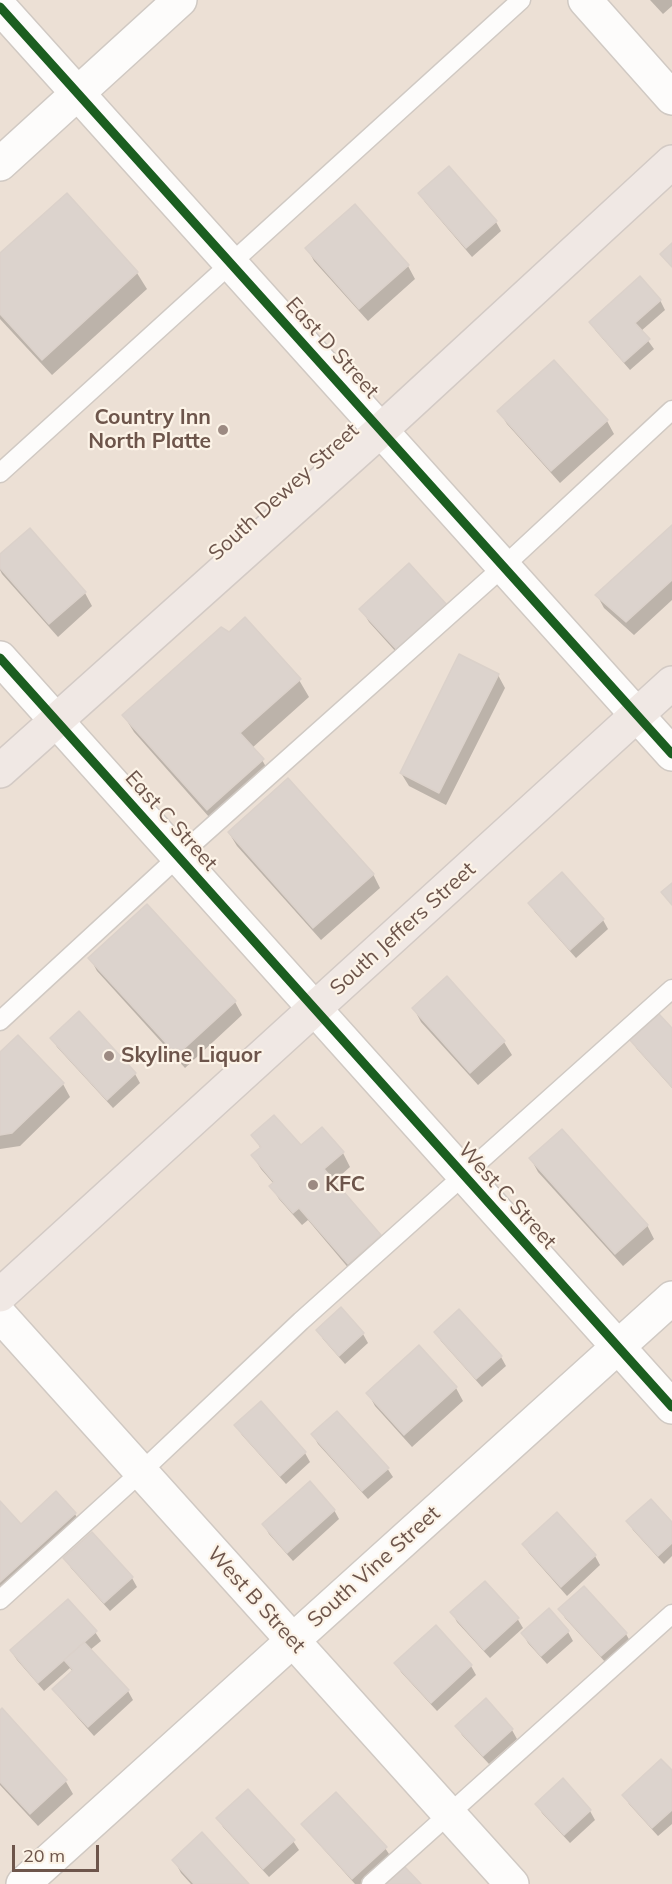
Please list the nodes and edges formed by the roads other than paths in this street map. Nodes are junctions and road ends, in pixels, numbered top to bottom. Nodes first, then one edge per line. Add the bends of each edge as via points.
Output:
1 (180, 0) edge
2 (521, 0) edge
3 (585, 0) edge
4 (0, 7) edge
5 (77, 93) junction
6 (672, 98) edge
7 (672, 162) edge
8 (0, 164) edge
9 (231, 262) junction
10 (672, 410) edge
11 (381, 430) junction
12 (0, 473) edge
13 (503, 567) junction
14 (0, 658) edge
15 (672, 683) edge
16 (637, 715) junction
17 (56, 720) junction
18 (672, 754) edge
19 (0, 771) edge
20 (178, 855) junction
21 (672, 989) edge
22 (316, 1008) junction
23 (0, 1021) edge
24 (465, 1175) junction
25 (0, 1296) edge
26 (672, 1298) edge
27 (0, 1316) edge
28 (618, 1347) junction
29 (672, 1407) edge
30 (141, 1472) junction
31 (0, 1600) edge
32 (672, 1614) edge
33 (292, 1640) junction
34 (449, 1815) junction
35 (23, 1884) edge
36 (371, 1884) edge
37 (512, 1884) edge

1 - 5 street
2 - 9 lane
3 - 6 street
4 - 5 street, East D Street
5 - 8 street
5 - 9 street, East D Street
7 - 11 highway, South Dewey Street
9 - 11 street, East D Street
9 - 12 lane
10 - 13 lane
11 - 13 street, East D Street
11 - 17 highway, South Dewey Street
13 - 16 street, East D Street
13 - 20 lane
14 - 17 street, East C Street
15 - 16 highway, South Jeffers Street
16 - 18 street, East D Street
16 - 22 highway, South Jeffers Street
17 - 19 highway, South Dewey Street
17 - 20 street, East C Street
20 - 22 street, East C Street
20 - 23 lane
21 - 24 lane
22 - 24 street, West C Street
22 - 25 highway, South Jeffers Street
24 - 28 street, West C Street
24 - 30 lane via 301,1321
26 - 28 street, South Vine Street
27 - 30 street, West B Street
28 - 29 street, West C Street
28 - 33 street, South Vine Street
30 - 31 lane
30 - 33 street, West B Street
32 - 34 lane
33 - 34 street, West B Street
33 - 35 street, South Vine Street
34 - 36 lane
34 - 37 street, West B Street

